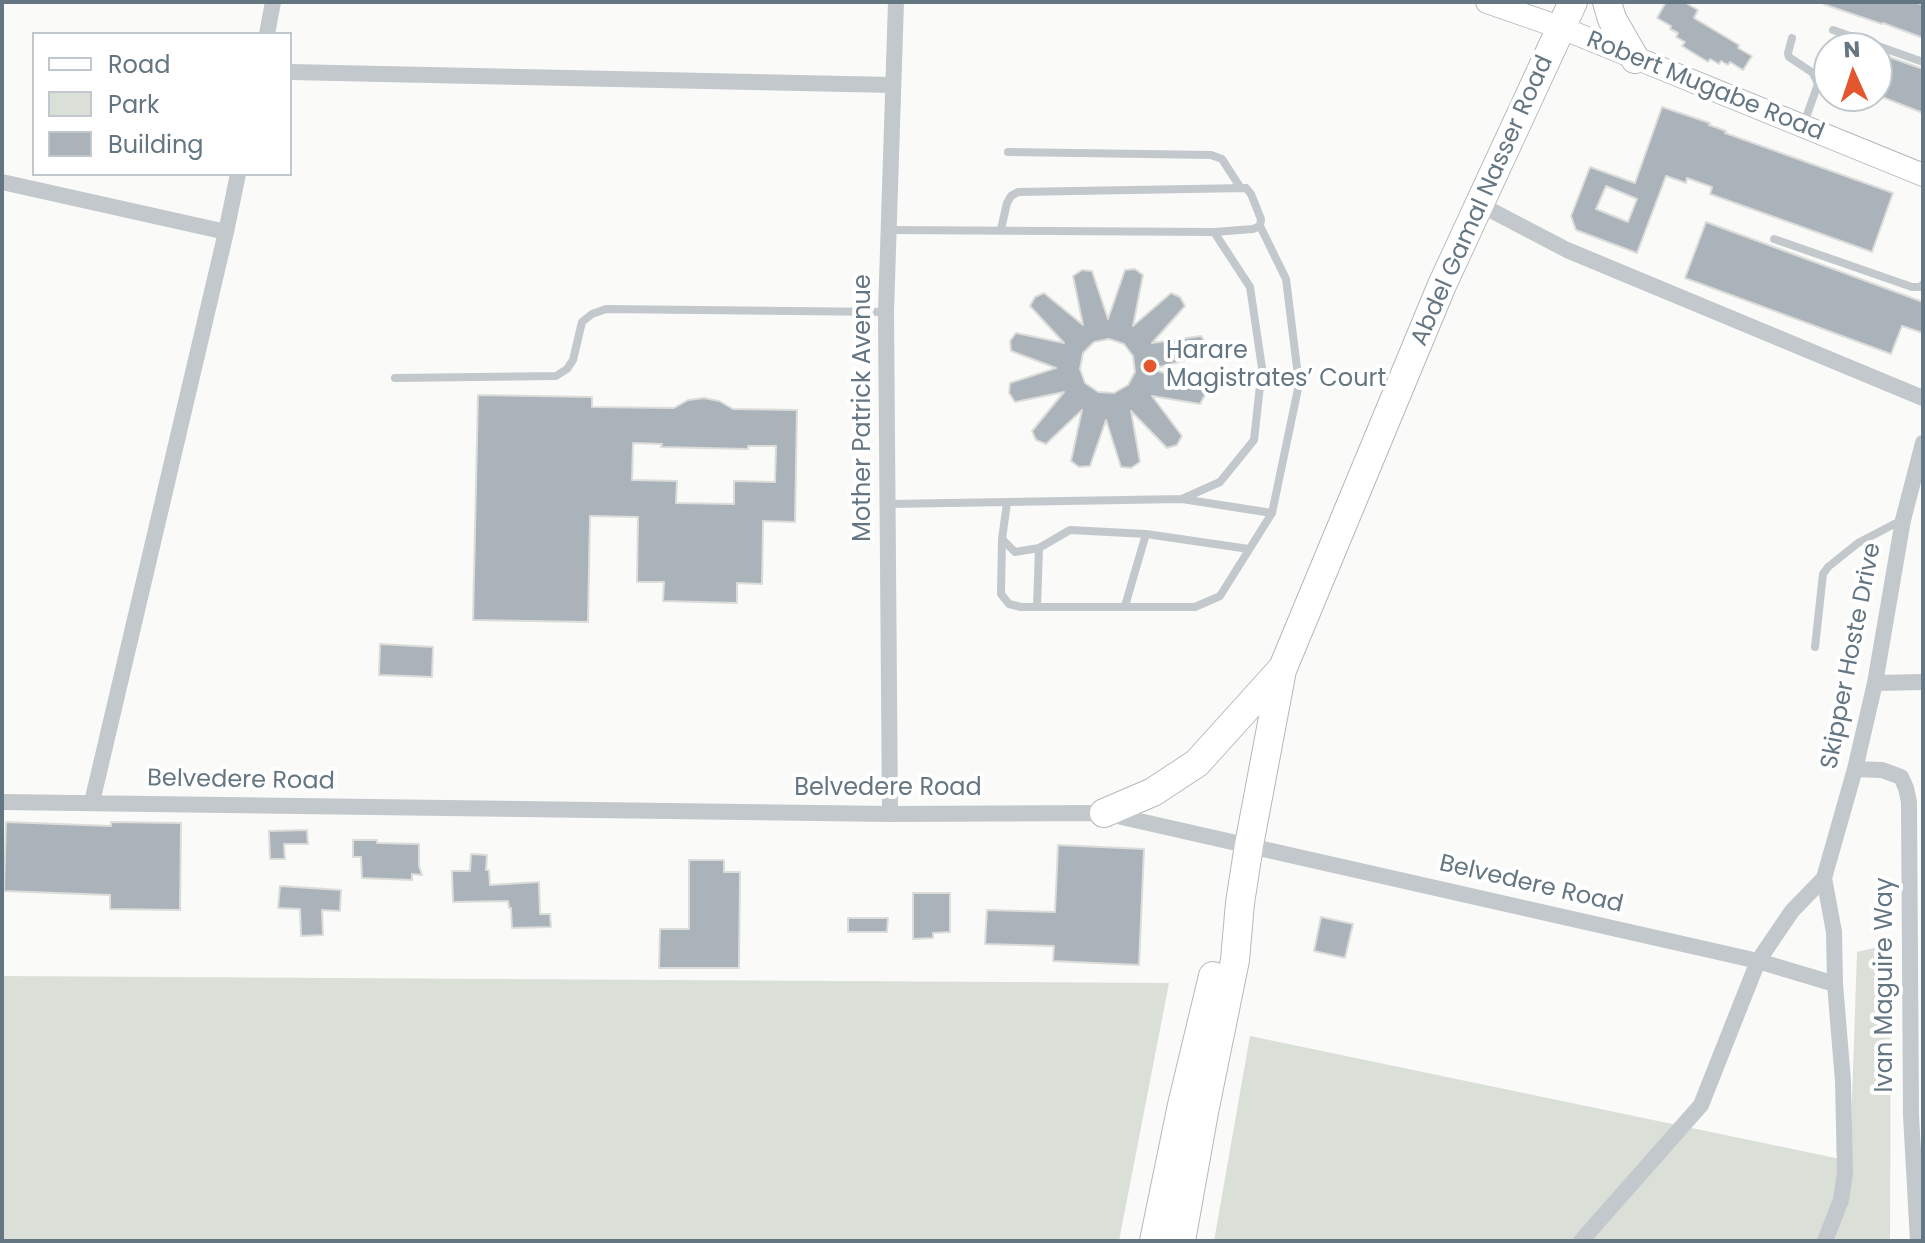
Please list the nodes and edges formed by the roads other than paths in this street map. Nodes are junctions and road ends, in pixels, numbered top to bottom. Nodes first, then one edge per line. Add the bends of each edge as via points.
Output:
1 (273, 2) edge
2 (896, 2) edge
3 (1487, 2) edge
4 (1573, 2) edge
5 (1607, 2) edge
6 (1562, 28) junction
7 (1833, 30) dead end
8 (267, 32) edge
9 (1792, 38) dead end
10 (1635, 59) junction
11 (1923, 62) edge
12 (292, 72) edge
13 (892, 85) junction
14 (1803, 127) junction
15 (1008, 152) dead end
16 (1923, 175) edge
17 (238, 176) edge
18 (2, 182) edge
19 (1240, 187) junction
20 (1479, 204) junction
21 (1260, 226) junction
22 (1001, 229) junction
23 (888, 230) junction
24 (226, 232) junction
25 (1214, 232) junction
26 (1774, 239) dead end
27 (1923, 284) edge
28 (886, 312) junction
29 (395, 378) dead end
30 (1923, 398) edge
31 (1923, 443) edge
32 (1182, 499) junction
33 (1007, 503) junction
34 (889, 504) junction
35 (1272, 513) junction
36 (1903, 520) junction
37 (1146, 534) junction
38 (1002, 539) junction
39 (1039, 548) junction
40 (1249, 549) junction
41 (1125, 606) junction
42 (1037, 607) junction
43 (1815, 647) dead end
44 (1282, 670) junction
45 (1923, 682) edge
46 (1875, 683) junction
47 (1855, 769) junction
48 (2, 802) edge
49 (92, 802) junction
50 (1104, 813) junction
51 (890, 814) junction
52 (1249, 845) junction
53 (1824, 878) junction
54 (1240, 903) junction
55 (1758, 961) junction
56 (1835, 984) junction
57 (1154, 1241) edge
58 (1181, 1241) edge
59 (1581, 1241) edge
60 (1825, 1241) edge
61 (1918, 1241) edge

1 - 8 street
2 - 13 street, Mother Patrick Avenue
3 - 6 main road, Robert Mugabe Road
4 - 6 highway, Abdel Gamal Nasser Road
5 - 10 highway
6 - 10 main road, Robert Mugabe Road
6 - 20 highway, Abdel Gamal Nasser Road
7 - 11 lane
9 - 14 lane via 1789,57 1813,73 1818,84
10 - 14 main road, Robert Mugabe Road
12 - 13 street
13 - 23 street, Mother Patrick Avenue
14 - 16 main road, Robert Mugabe Road
15 - 19 lane via 1211,155 1222,159
17 - 24 street
18 - 24 street
19 - 21 lane via 1251,194
19 - 22 lane via 1018,192 1007,203
20 - 30 street via 1567,250
20 - 44 highway, Abdel Gamal Nasser Road
21 - 25 lane
21 - 35 lane via 1286,279 1299,384
22 - 23 lane
22 - 25 lane
23 - 28 street, Mother Patrick Avenue
24 - 49 street
25 - 32 lane via 1250,287 1262,368 1254,440 1220,482
26 - 27 lane via 1912,287
28 - 29 lane via 606,309 582,322 573,360 556,376
28 - 34 street, Mother Patrick Avenue
31 - 36 street, Skipper Hoste Drive
32 - 33 lane
32 - 35 lane
33 - 34 lane
33 - 38 lane
34 - 51 street, Mother Patrick Avenue
35 - 40 lane
36 - 43 lane via 1866,538 1823,574
36 - 46 street, Skipper Hoste Drive
37 - 39 lane via 1070,530
37 - 40 lane
37 - 41 lane
38 - 39 lane via 1015,552
38 - 42 lane via 1001,594 1009,604
39 - 42 lane
40 - 41 lane via 1220,596 1195,607
41 - 42 lane
44 - 50 highway via 1197,763 1153,792
44 - 52 highway, Abdel Gamal Nasser Road
45 - 46 street
46 - 47 street, Skipper Hoste Drive
47 - 53 street, Skipper Hoste Drive
47 - 61 street, Ivan Maguire Way via 1901,777 1909,802 1911,1115
48 - 49 street, Belvedere Road
49 - 51 street, Belvedere Road
50 - 51 street, Belvedere Road
50 - 52 street, Belvedere Road
52 - 54 highway, Abdel Gamal Nasser Road
52 - 55 street, Belvedere Road
53 - 55 street, Skipper Hoste Drive via 1792,911
53 - 56 street, Skipper Hoste Drive via 1834,932
54 - 57 highway, Abdel Gamal Nasser Road via 1217,959
54 - 58 highway, Abdel Gamal Nasser Road via 1235,960
55 - 56 street
55 - 59 street, Skipper Hoste Drive via 1701,1105
56 - 60 street, Skipper Hoste Drive via 1845,1173

